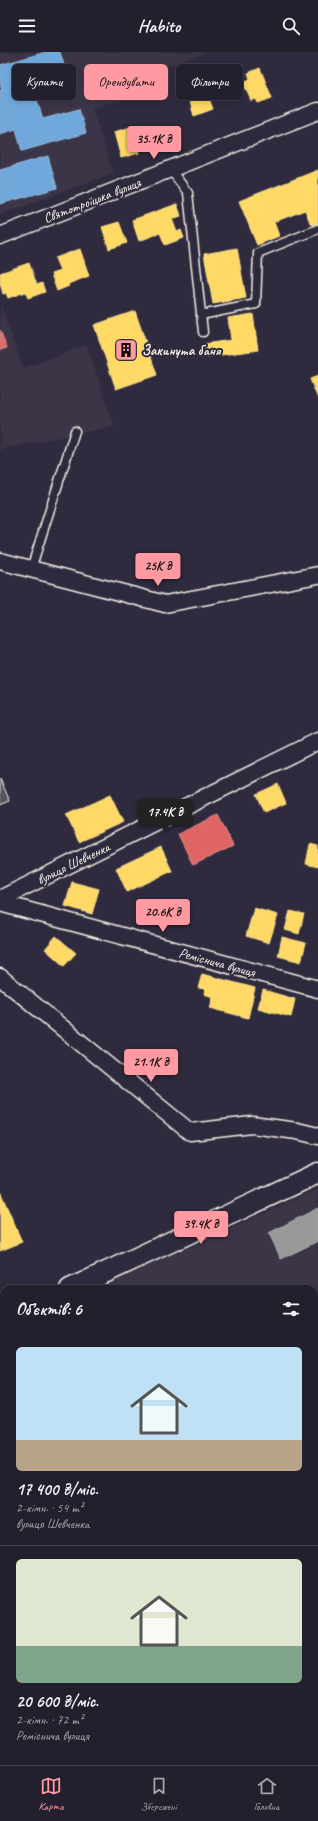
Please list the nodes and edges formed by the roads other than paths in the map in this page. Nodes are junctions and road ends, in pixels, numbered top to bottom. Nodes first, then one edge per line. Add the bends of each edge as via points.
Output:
1 (318, 111) edge
2 (170, 169) junction
3 (318, 229) edge
4 (0, 236) edge
5 (201, 315) junction
6 (203, 332) dead end
7 (75, 431) dead end
8 (0, 561) edge
9 (31, 569) junction
10 (318, 575) edge
11 (318, 741) edge
12 (0, 900) edge
13 (0, 903) edge
14 (0, 977) edge
15 (318, 989) edge
16 (318, 1136) edge
17 (318, 1173) edge
18 (79, 1285) edge

1 - 2 street, Святотроїцька вулиця
2 - 4 street, Святотроїцька вулиця
2 - 5 lane via 188,193
3 - 5 lane via 258,252 256,304
5 - 6 lane
7 - 9 lane
8 - 9 street
9 - 10 street via 165,604
11 - 12 street, вулиця Шевченка
13 - 15 street, Реміснича вулиця
14 - 16 street via 190,1132 252,1125
17 - 18 street

